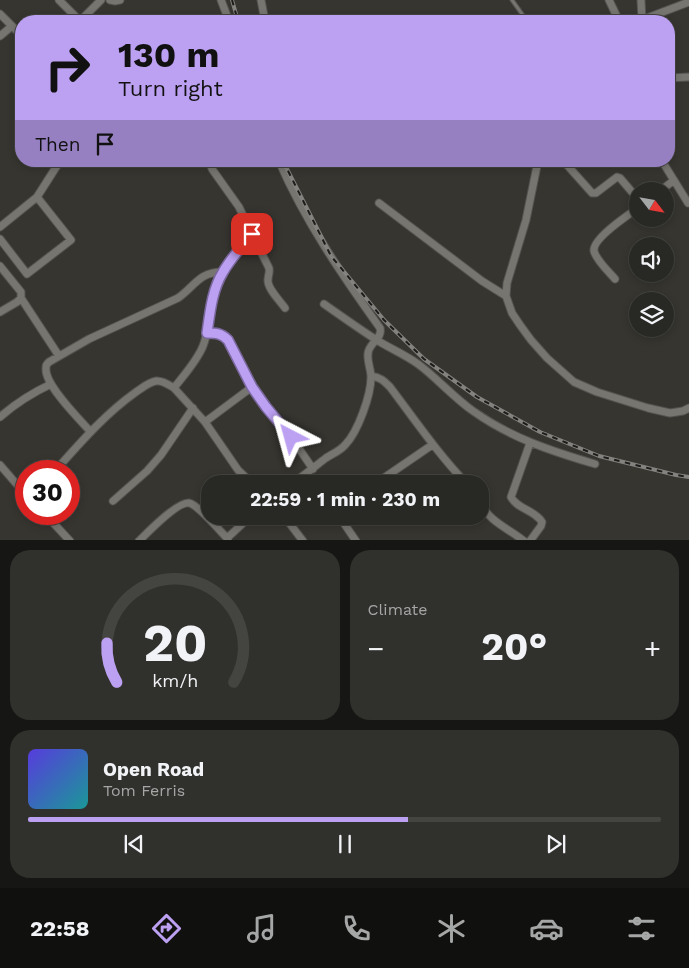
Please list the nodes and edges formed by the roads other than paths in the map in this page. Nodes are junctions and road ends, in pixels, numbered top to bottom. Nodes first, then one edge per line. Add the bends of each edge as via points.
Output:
1 (59, 0) edge
2 (100, 0) edge
3 (110, 0) edge
4 (120, 0) edge
5 (222, 0) edge
6 (261, 0) edge
7 (512, 0) edge
8 (609, 0) edge
9 (641, 0) edge
10 (689, 2) edge
11 (0, 14) edge
12 (74, 15) edge
13 (86, 15) edge
14 (227, 15) edge
15 (264, 15) edge
16 (523, 15) edge
17 (616, 15) edge
18 (641, 15) edge
19 (656, 15) edge
20 (12, 26) junction
21 (15, 29) edge
22 (0, 36) edge
23 (689, 77) edge
24 (675, 78) edge
25 (56, 167) edge
26 (212, 167) edge
27 (282, 167) edge
28 (537, 167) edge
29 (570, 167) edge
30 (665, 167) edge
31 (673, 181) joint
32 (629, 188) edge
33 (37, 198) junction
34 (379, 203) dead end
35 (688, 203) edge
36 (629, 215) edge
37 (0, 227) edge
38 (252, 234) junction
39 (0, 239) edge
40 (0, 266) edge
41 (222, 272) junction
42 (615, 279) dead end
43 (506, 296) junction
44 (21, 298) junction
45 (324, 304) dead end
46 (285, 308) dead end
47 (0, 312) edge
48 (207, 333) junction
49 (376, 340) junction
50 (59, 356) junction
51 (371, 376) junction
52 (51, 384) junction
53 (252, 387) junction
54 (174, 388) junction
55 (193, 408) junction
56 (689, 408) edge
57 (0, 417) edge
58 (205, 422) junction
59 (90, 432) junction
60 (530, 443) junction
61 (432, 444) junction
62 (65, 460) edge
63 (595, 464) dead end
64 (0, 465) edge
65 (310, 471) junction
66 (243, 475) edge
67 (304, 475) edge
68 (312, 475) edge
69 (388, 475) edge
70 (458, 475) edge
71 (15, 482) edge
72 (113, 501) dead end
73 (201, 511) edge
74 (489, 517) edge
75 (56, 525) edge
76 (216, 525) edge
77 (242, 525) edge
78 (291, 525) edge
79 (344, 525) edge
80 (228, 539) edge
81 (353, 539) edge
82 (70, 540) edge
83 (139, 540) edge
84 (303, 540) edge
85 (524, 540) edge
86 (530, 540) edge

1 - 12 street
2 - 13 street
3 - 4 street
5 - 14 street
6 - 15 street
7 - 16 lane
8 - 17 street
9 - 18 street
10 - 19 street
11 - 20 street
20 - 21 street
20 - 22 street
23 - 24 street
25 - 33 street
26 - 38 street via 239,207
27 - 49 street via 332,259 380,328 380,336
28 - 43 street
29 - 32 street via 594,194 617,177
30 - 31 street
31 - 35 street
33 - 37 street
33 - 39 street via 71,240 27,274
34 - 43 street
36 - 42 street via 597,241 594,248 594,253
38 - 41 street
38 - 46 street via 269,268 269,286
40 - 44 street via 21,292
41 - 48 street via 212,300
41 - 50 street via 205,274 178,298
43 - 56 street via 525,333 574,382 670,413
44 - 47 street
44 - 50 street
45 - 49 street
48 - 53 street via 224,335
48 - 54 street via 203,347
49 - 51 street via 367,356
49 - 60 street via 417,363 473,411
50 - 52 street via 46,366
51 - 61 street via 383,379
51 - 65 street via 368,399 351,436 342,448
52 - 57 street via 12,406
52 - 59 street
53 - 58 street
53 - 65 street via 291,437
54 - 55 street
54 - 59 street via 158,380 151,382
55 - 58 street
55 - 72 street via 161,455
58 - 66 street
59 - 62 street
60 - 63 street
60 - 86 street via 511,497 542,522
61 - 69 street
61 - 70 street
64 - 71 street
65 - 67 street
65 - 68 street
73 - 83 street via 189,502 183,504
74 - 85 street
75 - 82 street
76 - 80 street
77 - 80 street
78 - 84 street
79 - 81 street

